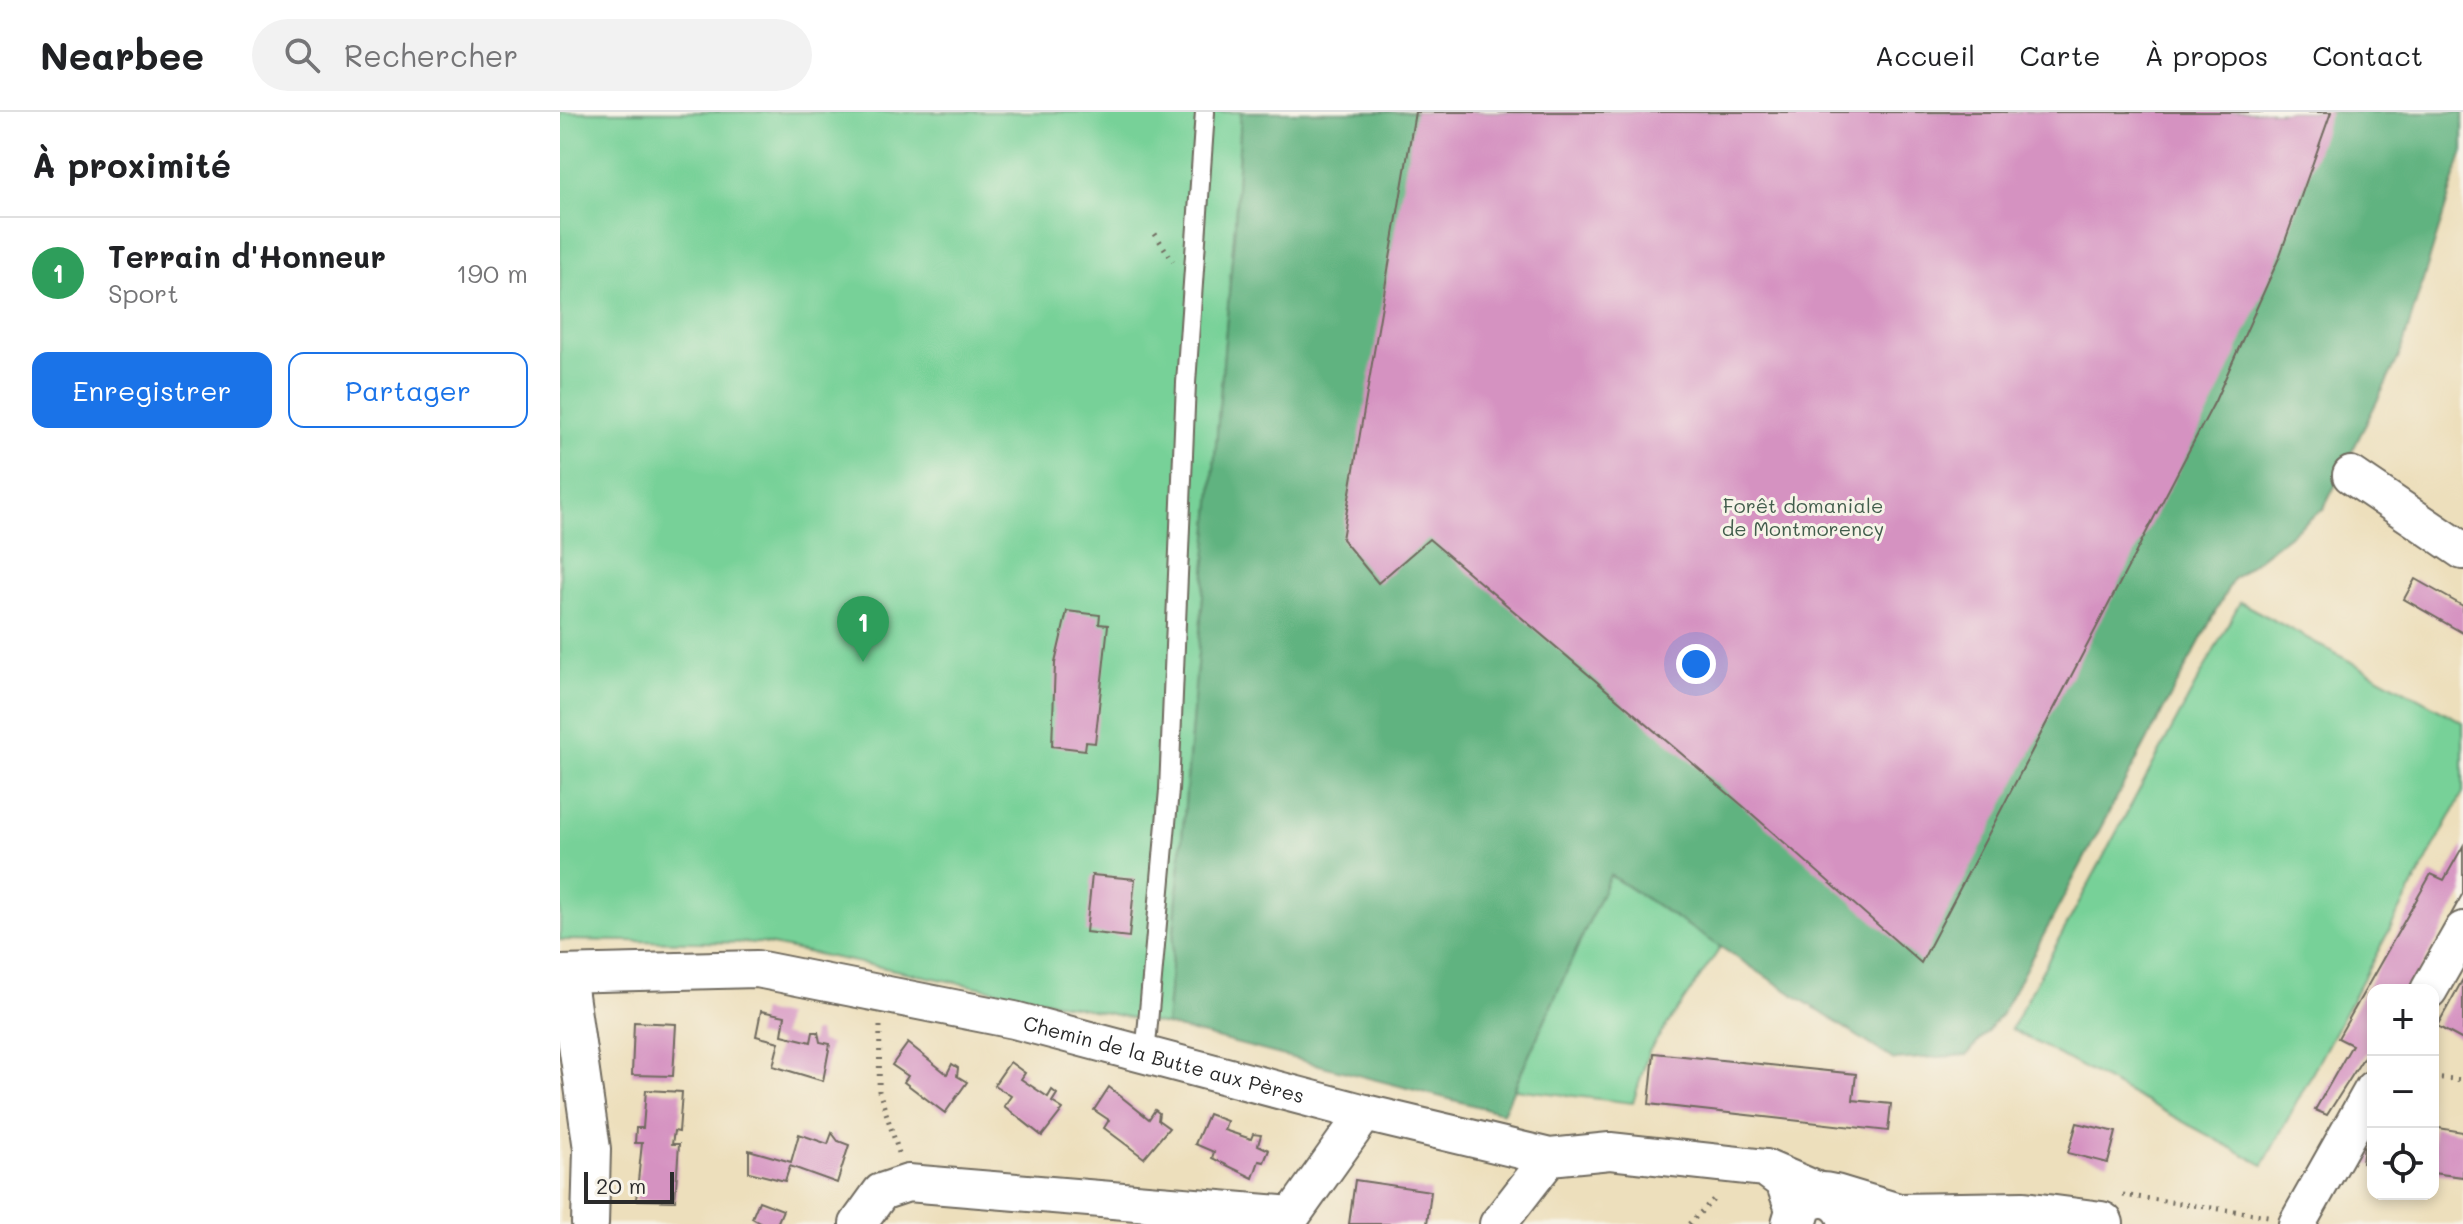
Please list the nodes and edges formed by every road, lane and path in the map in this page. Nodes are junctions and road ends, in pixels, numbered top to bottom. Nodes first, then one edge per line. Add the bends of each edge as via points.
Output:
1 (1205, 112) edge
2 (2351, 475) dead end
3 (2463, 551) edge
4 (2463, 930) edge
5 (563, 974) edge
6 (2432, 984) edge
7 (880, 993) junction
8 (1145, 1056) junction
9 (2439, 1078) edge
10 (2463, 1080) edge
11 (2367, 1100) edge
12 (1365, 1113) junction
13 (576, 1149) edge
14 (1550, 1157) junction
15 (908, 1183) junction
16 (1812, 1214) edge
17 (1289, 1220) edge
18 (1886, 1220) edge
19 (590, 1224) edge
20 (858, 1224) edge
21 (1498, 1224) edge
22 (2101, 1224) edge
23 (2297, 1224) edge

1 - 8 lane via 1186,383 1169,790
2 - 3 street
4 - 6 street
5 - 7 street, Chemin de la Butte aux Pères via 757,969
5 - 13 street
7 - 8 street, Chemin de la Butte aux Pères via 1014,1020
7 - 15 path via 879,1091
8 - 12 street, Chemin de la Butte aux Pères
9 - 10 path
11 - 23 street
12 - 14 street, Chemin de la Butte aux Pères
12 - 17 street
13 - 19 street
14 - 16 street, Chemin de la Butte aux Pères via 1610,1151 1765,1168
14 - 21 street
15 - 17 street
15 - 20 street via 881,1192
16 - 18 main road
18 - 22 main road via 2024,1214

